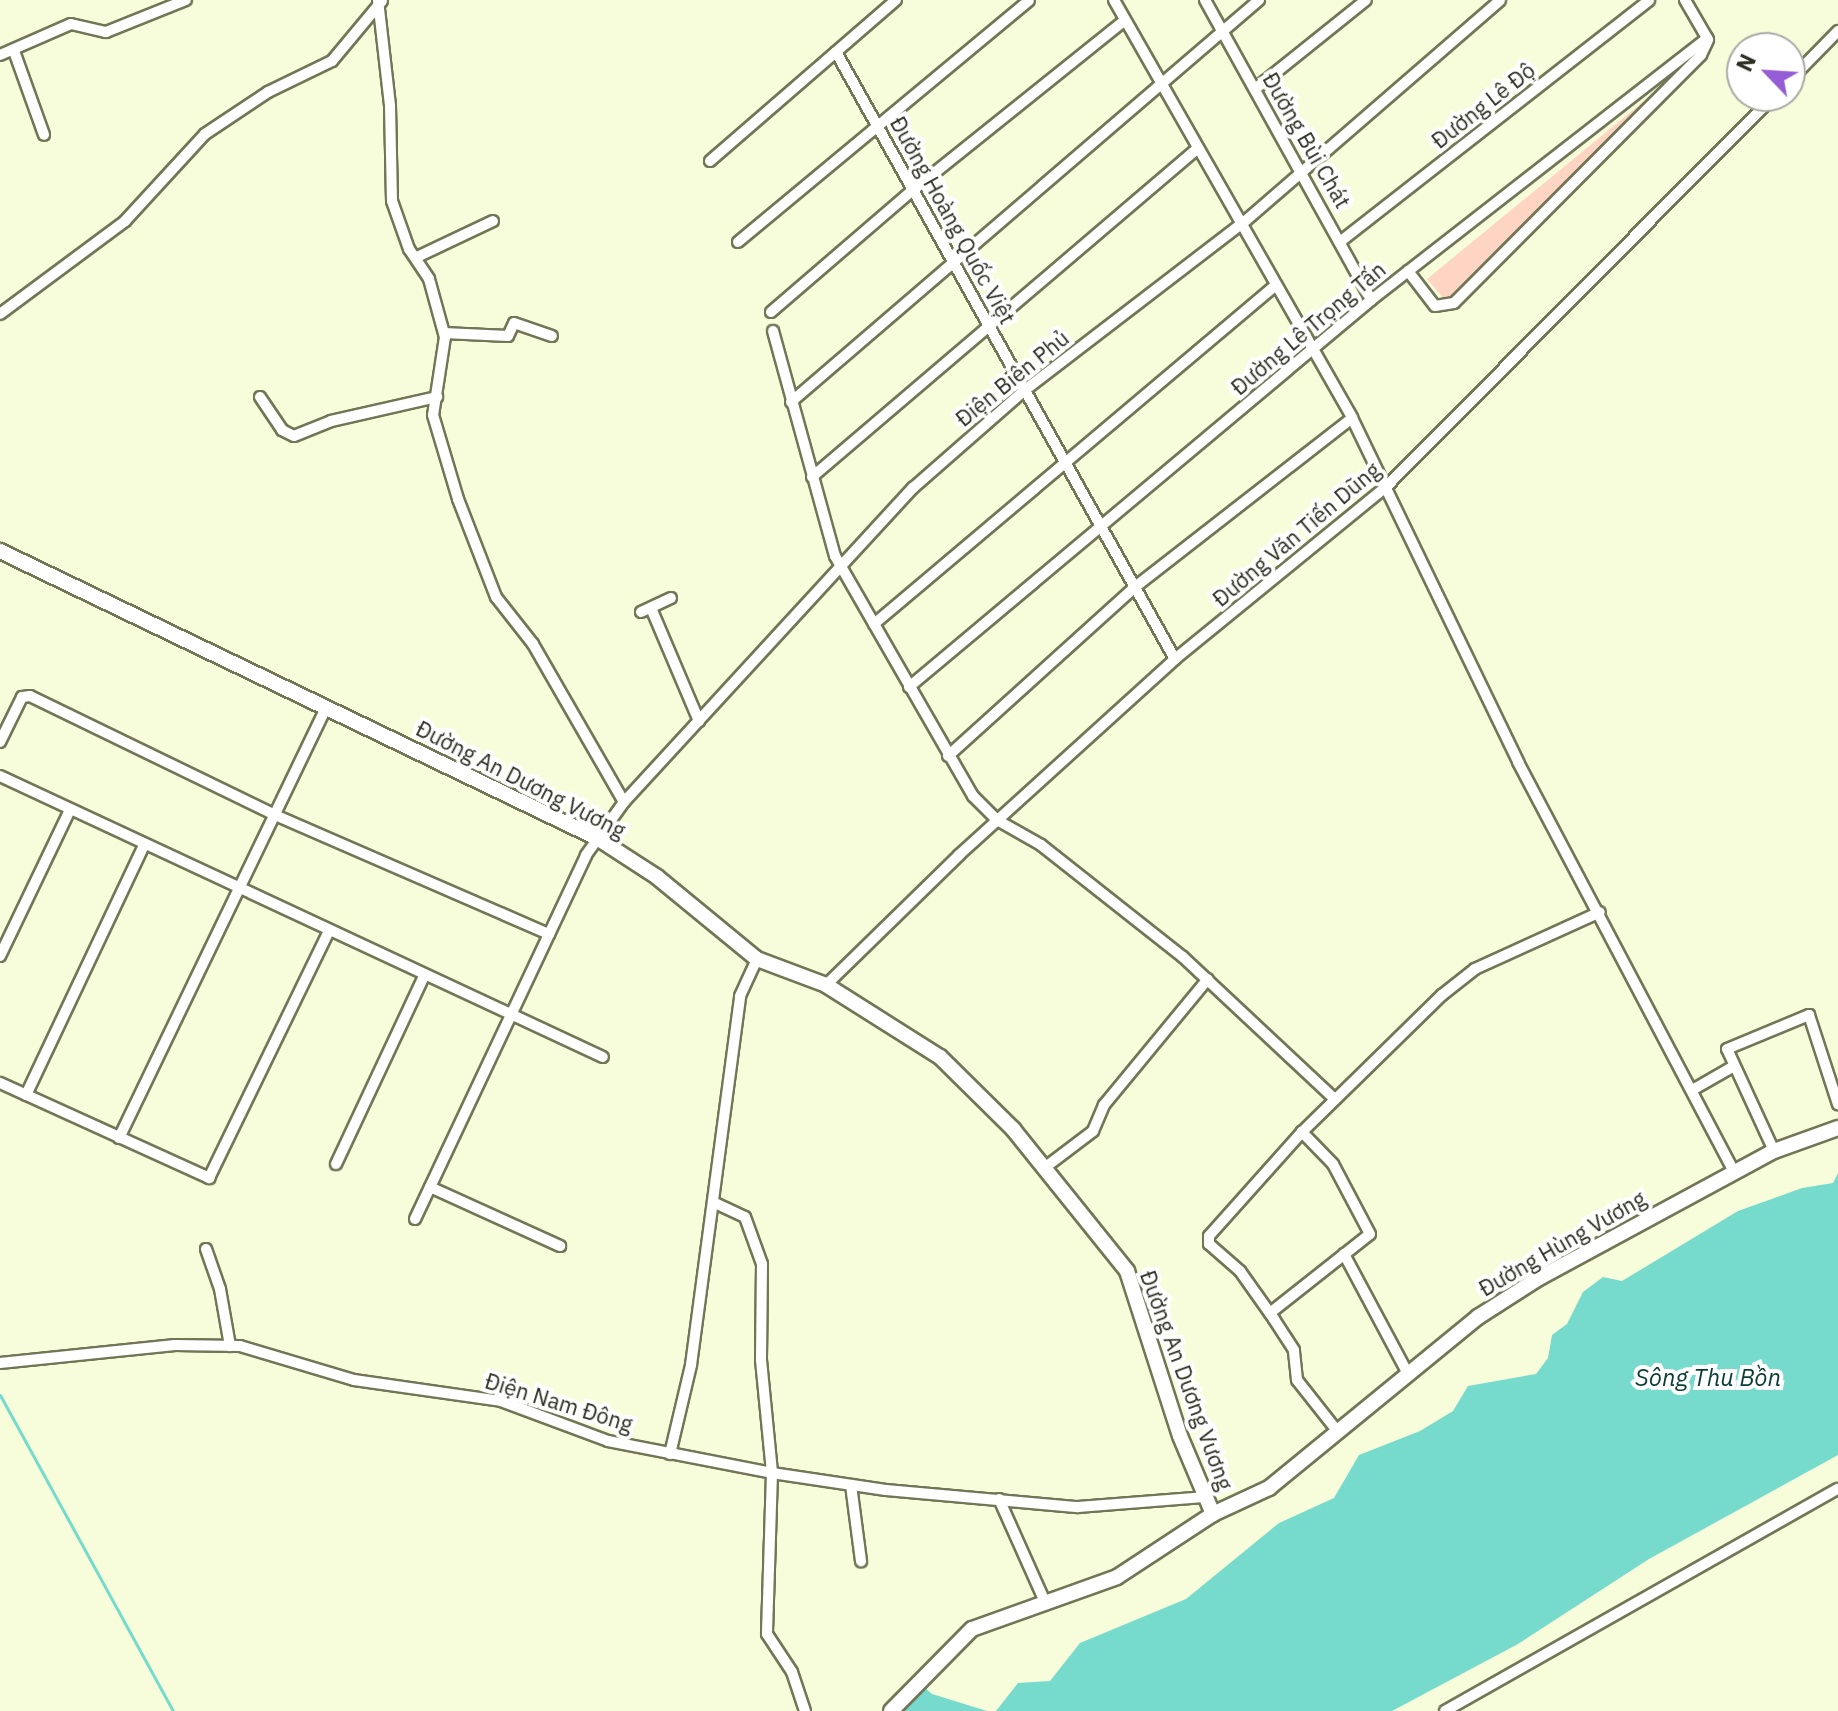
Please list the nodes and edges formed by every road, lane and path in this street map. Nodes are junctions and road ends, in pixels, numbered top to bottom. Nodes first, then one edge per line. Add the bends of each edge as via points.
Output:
1 (186, 0) edge
2 (896, 0) edge
3 (1029, 0) edge
4 (1114, 0) edge
5 (1205, 0) edge
6 (1259, 0) edge
7 (1366, 0) edge
8 (1500, 0) edge
9 (1649, 0) edge
10 (1685, 0) edge
11 (380, 1) edge
12 (1124, 21) junction
13 (1222, 30) junction
14 (1838, 31) edge
15 (1707, 38) junction
16 (14, 51) junction
17 (836, 52) junction
18 (0, 55) edge
19 (1806, 64) edge
20 (1158, 82) junction
21 (1255, 89) junction
22 (1758, 112) edge
23 (877, 126) junction
24 (44, 135) dead end
25 (1198, 148) junction
26 (710, 161) dead end
27 (1301, 170) junction
28 (913, 190) junction
29 (493, 221) dead end
30 (1243, 223) junction
31 (1341, 241) junction
32 (738, 242) dead end
33 (417, 257) junction
34 (953, 261) junction
35 (1408, 271) junction
36 (1276, 285) junction
37 (1371, 300) junction
38 (771, 312) dead end
39 (0, 314) edge
40 (989, 326) junction
41 (773, 331) dead end
42 (444, 333) junction
43 (552, 336) dead end
44 (1313, 350) junction
45 (1025, 390) junction
46 (260, 397) dead end
47 (437, 397) junction
48 (791, 402) junction
49 (1352, 418) junction
50 (1066, 463) junction
51 (812, 477) junction
52 (1386, 487) junction
53 (1101, 526) junction
54 (0, 551) edge
55 (840, 568) junction
56 (1135, 587) junction
57 (671, 598) dead end
58 (874, 624) junction
59 (1175, 659) junction
60 (909, 687) junction
61 (326, 707) junction
62 (699, 721) junction
63 (0, 742) edge
64 (948, 756) junction
65 (0, 776) edge
66 (624, 802) junction
67 (69, 812) junction
68 (275, 815) junction
69 (997, 820) junction
70 (597, 838) junction
71 (144, 845) junction
72 (238, 888) junction
73 (1600, 912) junction
74 (329, 931) junction
75 (549, 934) junction
76 (0, 956) edge
77 (757, 959) junction
78 (424, 976) junction
79 (1208, 979) junction
80 (826, 985) junction
81 (511, 1015) junction
82 (603, 1057) dead end
83 (1734, 1066) junction
84 (0, 1083) edge
85 (1694, 1089) junction
86 (26, 1095) junction
87 (1335, 1099) junction
88 (1838, 1104) edge
89 (1838, 1128) edge
90 (1302, 1132) junction
91 (119, 1138) junction
92 (1774, 1151) junction
93 (336, 1164) dead end
94 (1043, 1169) junction
95 (1734, 1172) junction
96 (430, 1187) junction
97 (715, 1203) junction
98 (415, 1219) dead end
99 (560, 1246) dead end
100 (206, 1249) dead end
101 (1344, 1254) junction
102 (1270, 1313) junction
103 (230, 1346) junction
104 (0, 1363) edge
105 (1408, 1374) junction
106 (1338, 1432) junction
107 (670, 1454) junction
108 (772, 1473) junction
109 (851, 1485) junction
110 (1838, 1489) edge
111 (1204, 1497) junction
112 (999, 1499) junction
113 (1213, 1514) junction
114 (861, 1561) dead end
115 (1046, 1604) junction
116 (805, 1711) edge
117 (891, 1711) edge
118 (1445, 1711) edge

1 - 16 street via 106,32 71,24
2 - 17 street
3 - 23 street
4 - 12 street
5 - 13 street, Đường Bùi Chát
6 - 13 street
7 - 21 street
8 - 27 street, Điện Biên Phủ
9 - 31 street, Đường Lê Độ
10 - 15 street
11 - 33 street via 392,201
11 - 39 street via 332,61 280,85 205,134 125,221
12 - 20 street
12 - 28 street
13 - 20 street
13 - 21 street, Đường Bùi Chát
14 - 19 street
15 - 35 street, Đường Lê Trọng Tấn
15 - 35 street via 1701,55 1454,303 1435,306
16 - 18 street
16 - 24 street
17 - 23 street, Đường Hoàng Quốc Việt
17 - 26 street
20 - 25 street
20 - 34 street
21 - 27 street, Đường Bùi Chát
22 - 52 street, Đường Văn Tiến Dũng
23 - 28 street, Đường Hoàng Quốc Việt
23 - 32 street
25 - 30 street
25 - 40 street
27 - 30 street, Điện Biên Phủ
27 - 31 street, Đường Bùi Chát
28 - 34 street, Đường Hoàng Quốc Việt
28 - 38 street
29 - 33 street
30 - 36 street
30 - 45 street, Điện Biên Phủ
31 - 37 street, Đường Bùi Chát
33 - 42 street
34 - 40 street, Đường Hoàng Quốc Việt
34 - 48 street
35 - 37 street, Đường Lê Trọng Tấn
36 - 44 street
36 - 50 street
37 - 44 street, Đường Lê Trọng Tấn
40 - 45 street, Đường Hoàng Quốc Việt
40 - 51 street
41 - 48 street
42 - 43 street via 508,336 514,323
42 - 47 street
44 - 49 street
44 - 53 street, Đường Lê Trọng Tấn
45 - 50 street, Đường Hoàng Quốc Việt
45 - 55 street, Điện Biên Phủ via 913,488
46 - 47 street via 286,435 294,436 343,418
47 - 66 street via 433,415 496,597 533,644
48 - 51 street
49 - 52 street
49 - 56 street
50 - 53 street, Đường Hoàng Quốc Việt
50 - 58 street
51 - 55 street
52 - 59 street, Đường Văn Tiến Dũng
52 - 73 street via 1518,762
53 - 56 street, Đường Hoàng Quốc Việt
53 - 60 street, Đường Lê Trọng Tấn
54 - 61 main road, Đường An Dương Vương
55 - 58 street
55 - 62 street, Điện Biên Phủ
56 - 59 street, Đường Hoàng Quốc Việt
56 - 64 street
57 - 62 street via 646,610
58 - 60 street
59 - 69 street, Đường Văn Tiến Dũng
60 - 64 street
61 - 68 street
61 - 70 main road, Đường An Dương Vương
62 - 66 street, Điện Biên Phủ
63 - 68 street via 22,697 30,696
64 - 69 street via 973,796
65 - 67 street
66 - 70 street, Điện Biên Phủ
67 - 71 street
67 - 76 street
68 - 72 street
68 - 75 street
69 - 79 street via 1041,845
69 - 80 street, Đường Văn Tiến Dũng
70 - 75 street, Điện Biên Phủ
70 - 77 main road, Đường An Dương Vương via 657,877
71 - 72 street
71 - 86 street
72 - 74 street
72 - 91 street
73 - 85 street
73 - 87 street via 1475,969
74 - 78 street
74 - 91 street via 214,1175 205,1178
75 - 81 street, Điện Biên Phủ
77 - 80 main road, Đường An Dương Vương
77 - 97 street via 740,996
78 - 81 street
78 - 93 street
79 - 87 street
79 - 94 street via 1104,1105 1093,1131
80 - 94 main road, Đường An Dương Vương via 940,1057 1013,1129
81 - 82 street
81 - 96 street, Điện Biên Phủ
83 - 85 street
83 - 88 street via 1727,1049 1809,1015
83 - 92 street
84 - 86 street
85 - 95 street
86 - 91 street
87 - 90 street
89 - 92 main road, Đường Hùng Vương
90 - 101 street via 1333,1164 1369,1228 1369,1237
90 - 102 street via 1208,1238
92 - 95 main road, Đường Hùng Vương
94 - 111 main road, Đường An Dương Vương via 1127,1271
95 - 105 main road, Đường Hùng Vương via 1539,1278 1478,1317
96 - 98 street, Điện Biên Phủ
96 - 99 street
97 - 107 street via 691,1365
97 - 108 street via 745,1217 762,1264 761,1360
100 - 103 street
101 - 102 street
101 - 105 street
102 - 106 street via 1294,1350 1297,1380
103 - 104 street, Điện Nam Đông via 175,1345
103 - 107 street, Điện Nam Đông via 354,1380 501,1401 608,1441
105 - 106 main road, Đường Hùng Vương
106 - 113 main road, Đường Hùng Vương via 1269,1488
107 - 108 street, Điện Nam Đông
108 - 109 street, Điện Nam Đông
108 - 116 street via 767,1634 792,1672
109 - 112 street, Điện Nam Đông
109 - 114 street
110 - 118 street
111 - 112 street, Điện Nam Đông via 1078,1507
111 - 113 main road, Đường An Dương Vương
112 - 115 street
113 - 115 main road, Đường Hùng Vương via 1117,1577
115 - 117 main road, Đường Hùng Vương via 972,1629

